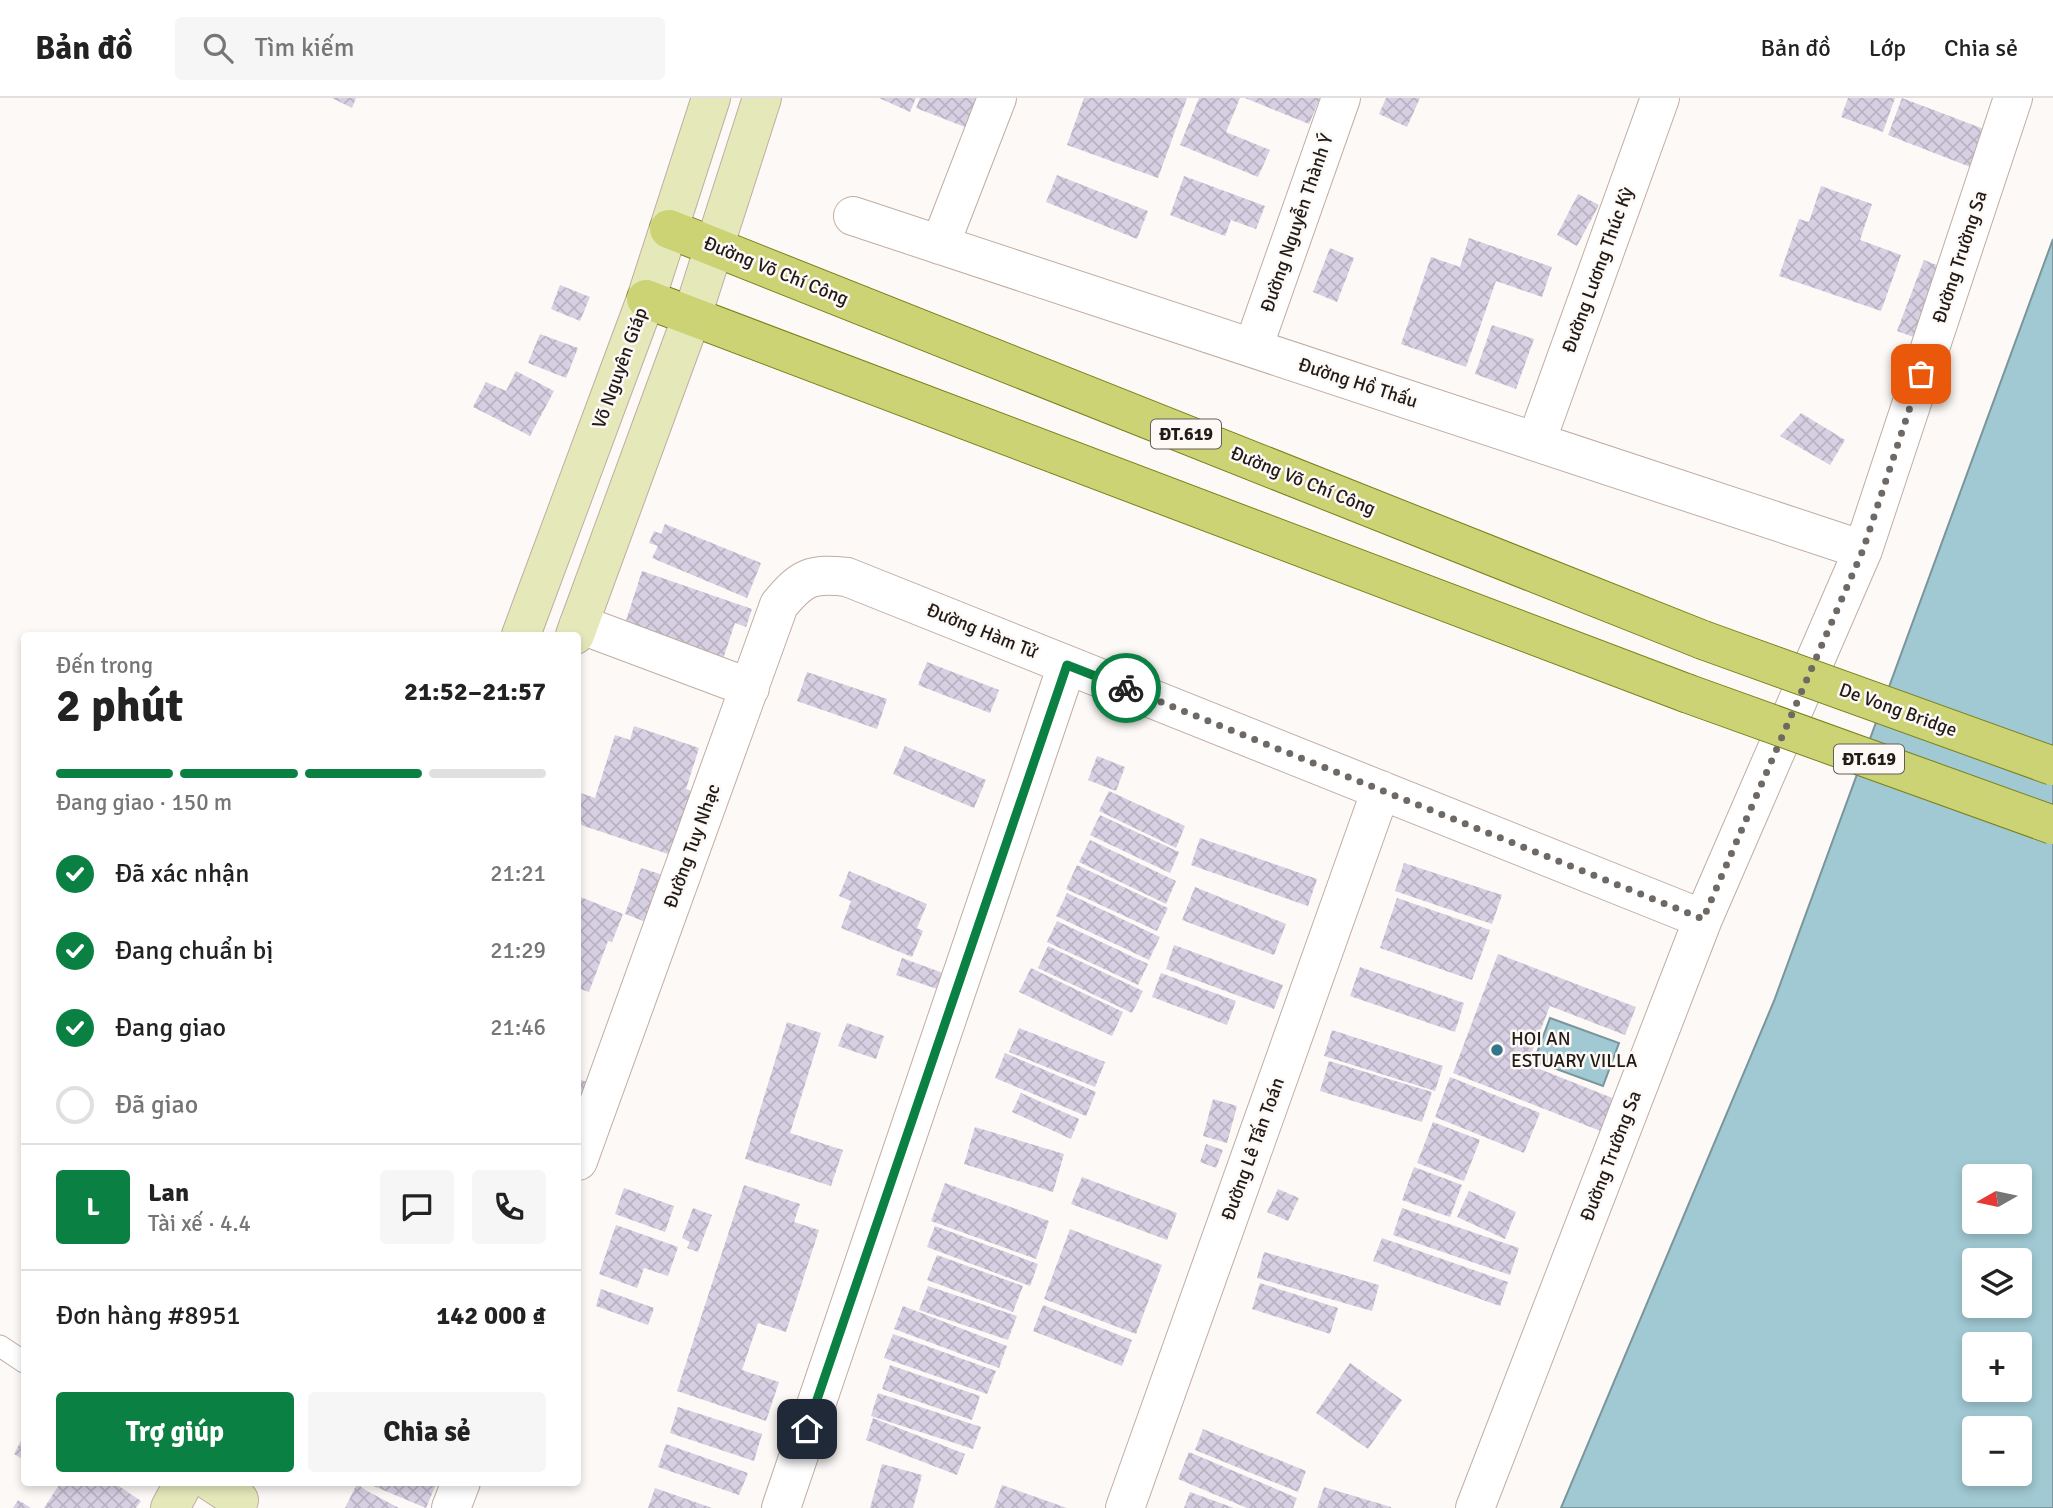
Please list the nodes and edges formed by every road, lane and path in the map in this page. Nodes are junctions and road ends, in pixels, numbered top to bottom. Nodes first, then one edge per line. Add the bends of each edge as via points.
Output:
1 (711, 98) edge
2 (762, 98) edge
3 (997, 98) edge
4 (1341, 98) edge
5 (1660, 98) edge
6 (2013, 98) edge
7 (853, 216) dead end
8 (669, 229) junction
9 (940, 245) junction
10 (715, 247) junction
11 (646, 299) junction
12 (691, 316) junction
13 (1253, 348) junction
14 (1536, 442) junction
15 (1863, 550) junction
16 (847, 577) joint
17 (577, 630) edge
18 (522, 632) edge
19 (1703, 640) joint
20 (1067, 665) junction
21 (750, 688) junction
22 (2053, 766) edge
23 (1381, 790) junction
24 (2053, 825) edge
25 (1703, 919) junction
26 (581, 1153) edge
27 (0, 1346) edge
28 (21, 1360) edge
29 (182, 1486) edge
30 (459, 1486) edge
31 (170, 1508) edge
32 (451, 1508) edge
33 (780, 1508) edge
34 (1125, 1508) edge
35 (1475, 1508) edge

1 - 8 main road, Võ Nguyên Giáp
2 - 10 main road
3 - 9 street
4 - 13 street, Đường Nguyễn Thành Ý
5 - 14 street, Đường Lương Thúc Kỳ
6 - 15 street, Đường Trường Sa
7 - 9 street, Đường Hồ Thấu
8 - 10 main road, Đường Võ Chí Công / ĐT.619
8 - 11 main road, Võ Nguyên Giáp
9 - 13 street, Đường Hồ Thấu
10 - 12 main road
10 - 19 main road, Đường Võ Chí Công / ĐT.619
11 - 12 main road, ĐT.619
11 - 18 main road, Võ Nguyên Giáp
12 - 17 main road
12 - 24 main road, ĐT.619, bridge via 1686,693
13 - 14 street, Đường Hồ Thấu
14 - 15 street, Đường Hồ Thấu
15 - 25 street, Đường Trường Sa
16 - 20 street, Đường Hàm Tử
16 - 21 street, Đường Tuy Nhạc via 822,574 797,584 779,605
17 - 21 street
19 - 22 main road, De Vong Bridge / ĐT.619, bridge
20 - 23 street, Đường Hàm Tử
20 - 33 street
21 - 26 street, Đường Tuy Nhạc
23 - 25 street, Đường Hàm Tử
23 - 34 street, Đường Lê Tấn Toán
25 - 35 street, Đường Trường Sa
27 - 28 lane
29 - 31 main road
30 - 32 street

